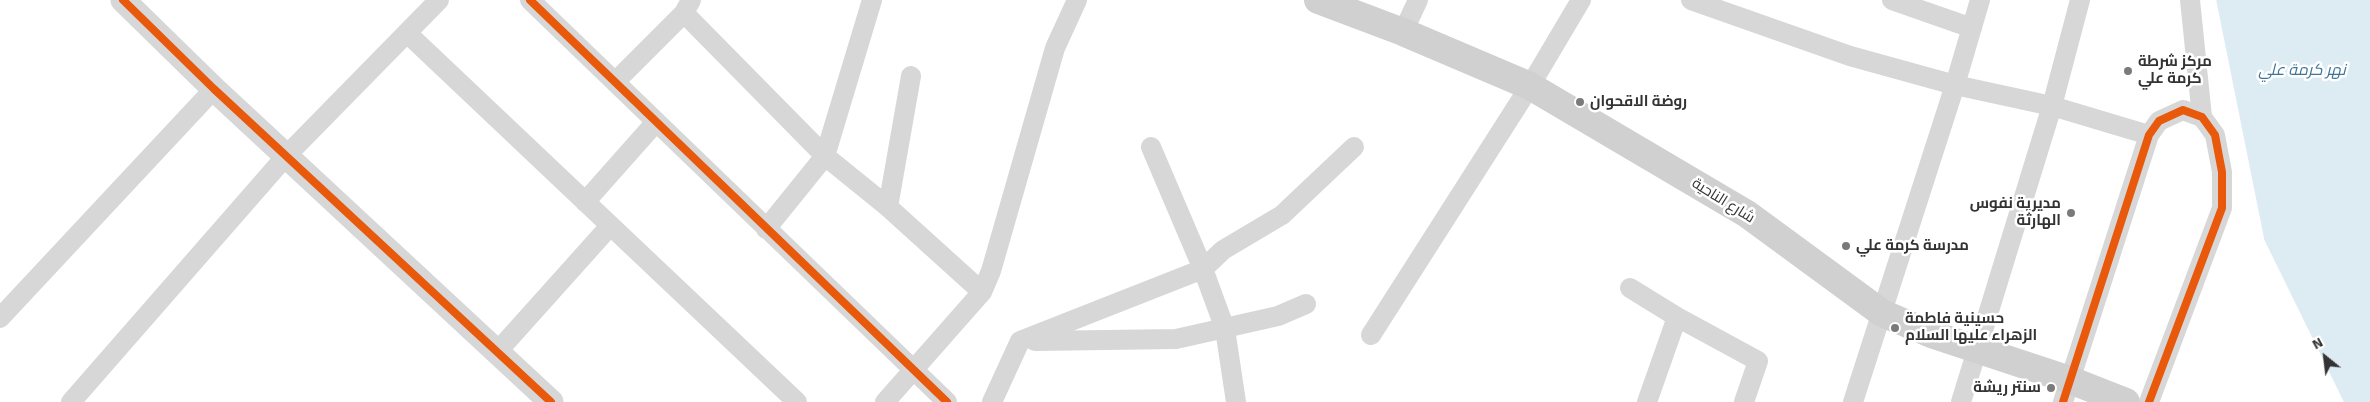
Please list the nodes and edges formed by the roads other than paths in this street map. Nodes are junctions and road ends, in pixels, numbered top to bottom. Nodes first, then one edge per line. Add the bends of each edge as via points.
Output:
1 (123, 0) edge
2 (439, 0) edge
3 (872, 0) edge
4 (1077, 0) edge
5 (1318, 0) edge
6 (1418, 0) edge
7 (1581, 0) edge
8 (1692, 0) edge
9 (1892, 0) edge
10 (1980, 0) edge
11 (2080, 0) edge
12 (2190, 0) edge
13 (543, 4) edge
14 (688, 6) edge
15 (1972, 28) junction
16 (1404, 32) junction
17 (407, 33) junction
18 (911, 76) dead end
19 (615, 82) junction
20 (1955, 85) junction
21 (1530, 86) junction
22 (214, 89) junction
23 (2052, 106) junction
24 (2202, 117) junction
25 (656, 122) junction
26 (2149, 135) junction
27 (1151, 147) dead end
28 (1354, 147) dead end
29 (286, 156) junction
30 (825, 156) junction
31 (585, 202) junction
32 (888, 207) junction
33 (610, 226) junction
34 (766, 229) junction
35 (1203, 270) junction
36 (1630, 288) dead end
37 (982, 292) junction
38 (1306, 304) dead end
39 (1882, 313) junction
40 (1677, 317) junction
41 (0, 318) edge
42 (1225, 329) junction
43 (1371, 335) dead end
44 (1020, 341) junction
45 (1978, 350) junction
46 (497, 352) junction
47 (911, 370) junction
48 (2067, 391) edge
49 (547, 401) edge
50 (72, 402) edge
51 (797, 402) edge
52 (885, 402) edge
53 (947, 402) edge
54 (992, 402) edge
55 (1236, 402) edge
56 (1647, 402) edge
57 (1744, 402) edge
58 (1853, 402) edge
59 (1961, 402) edge
60 (2126, 402) edge
61 (2150, 402) edge

1 - 22 street
2 - 17 street
3 - 30 street
4 - 37 street via 1055,48 991,271
5 - 16 main road, شارع الناحية
6 - 16 street
7 - 21 street
8 - 20 street via 1850,56
9 - 15 street
10 - 15 street
11 - 23 street
12 - 24 street
13 - 19 street
14 - 19 street
14 - 30 street
15 - 20 street
16 - 21 main road, شارع الناحية
17 - 29 street
17 - 31 street
18 - 32 street
19 - 25 street
20 - 23 street
20 - 39 street
21 - 39 main road, شارع الناحية via 1746,214
21 - 43 street
22 - 29 street
22 - 41 street
23 - 26 street
23 - 45 street
24 - 26 street via 2183,110 2159,121
24 - 61 street via 2215,135 2222,172 2222,208
25 - 31 street
25 - 34 street
26 - 48 street
27 - 35 street
28 - 35 street via 1282,215 1223,250
29 - 46 street
29 - 50 street
30 - 32 street
30 - 34 street
31 - 33 street
32 - 37 street
33 - 46 street
33 - 51 street
34 - 47 street
35 - 42 street
35 - 44 street
36 - 40 street
37 - 47 street
38 - 42 street via 1278,316
39 - 45 main road, شارع الناحية
39 - 58 street
40 - 56 street
40 - 57 street via 1758,361
42 - 44 street via 1176,339
42 - 55 street
44 - 54 street
45 - 48 main road, شارع الناحية
45 - 59 street
46 - 49 street
47 - 52 street
47 - 53 street
48 - 60 main road, شارع الناحية

